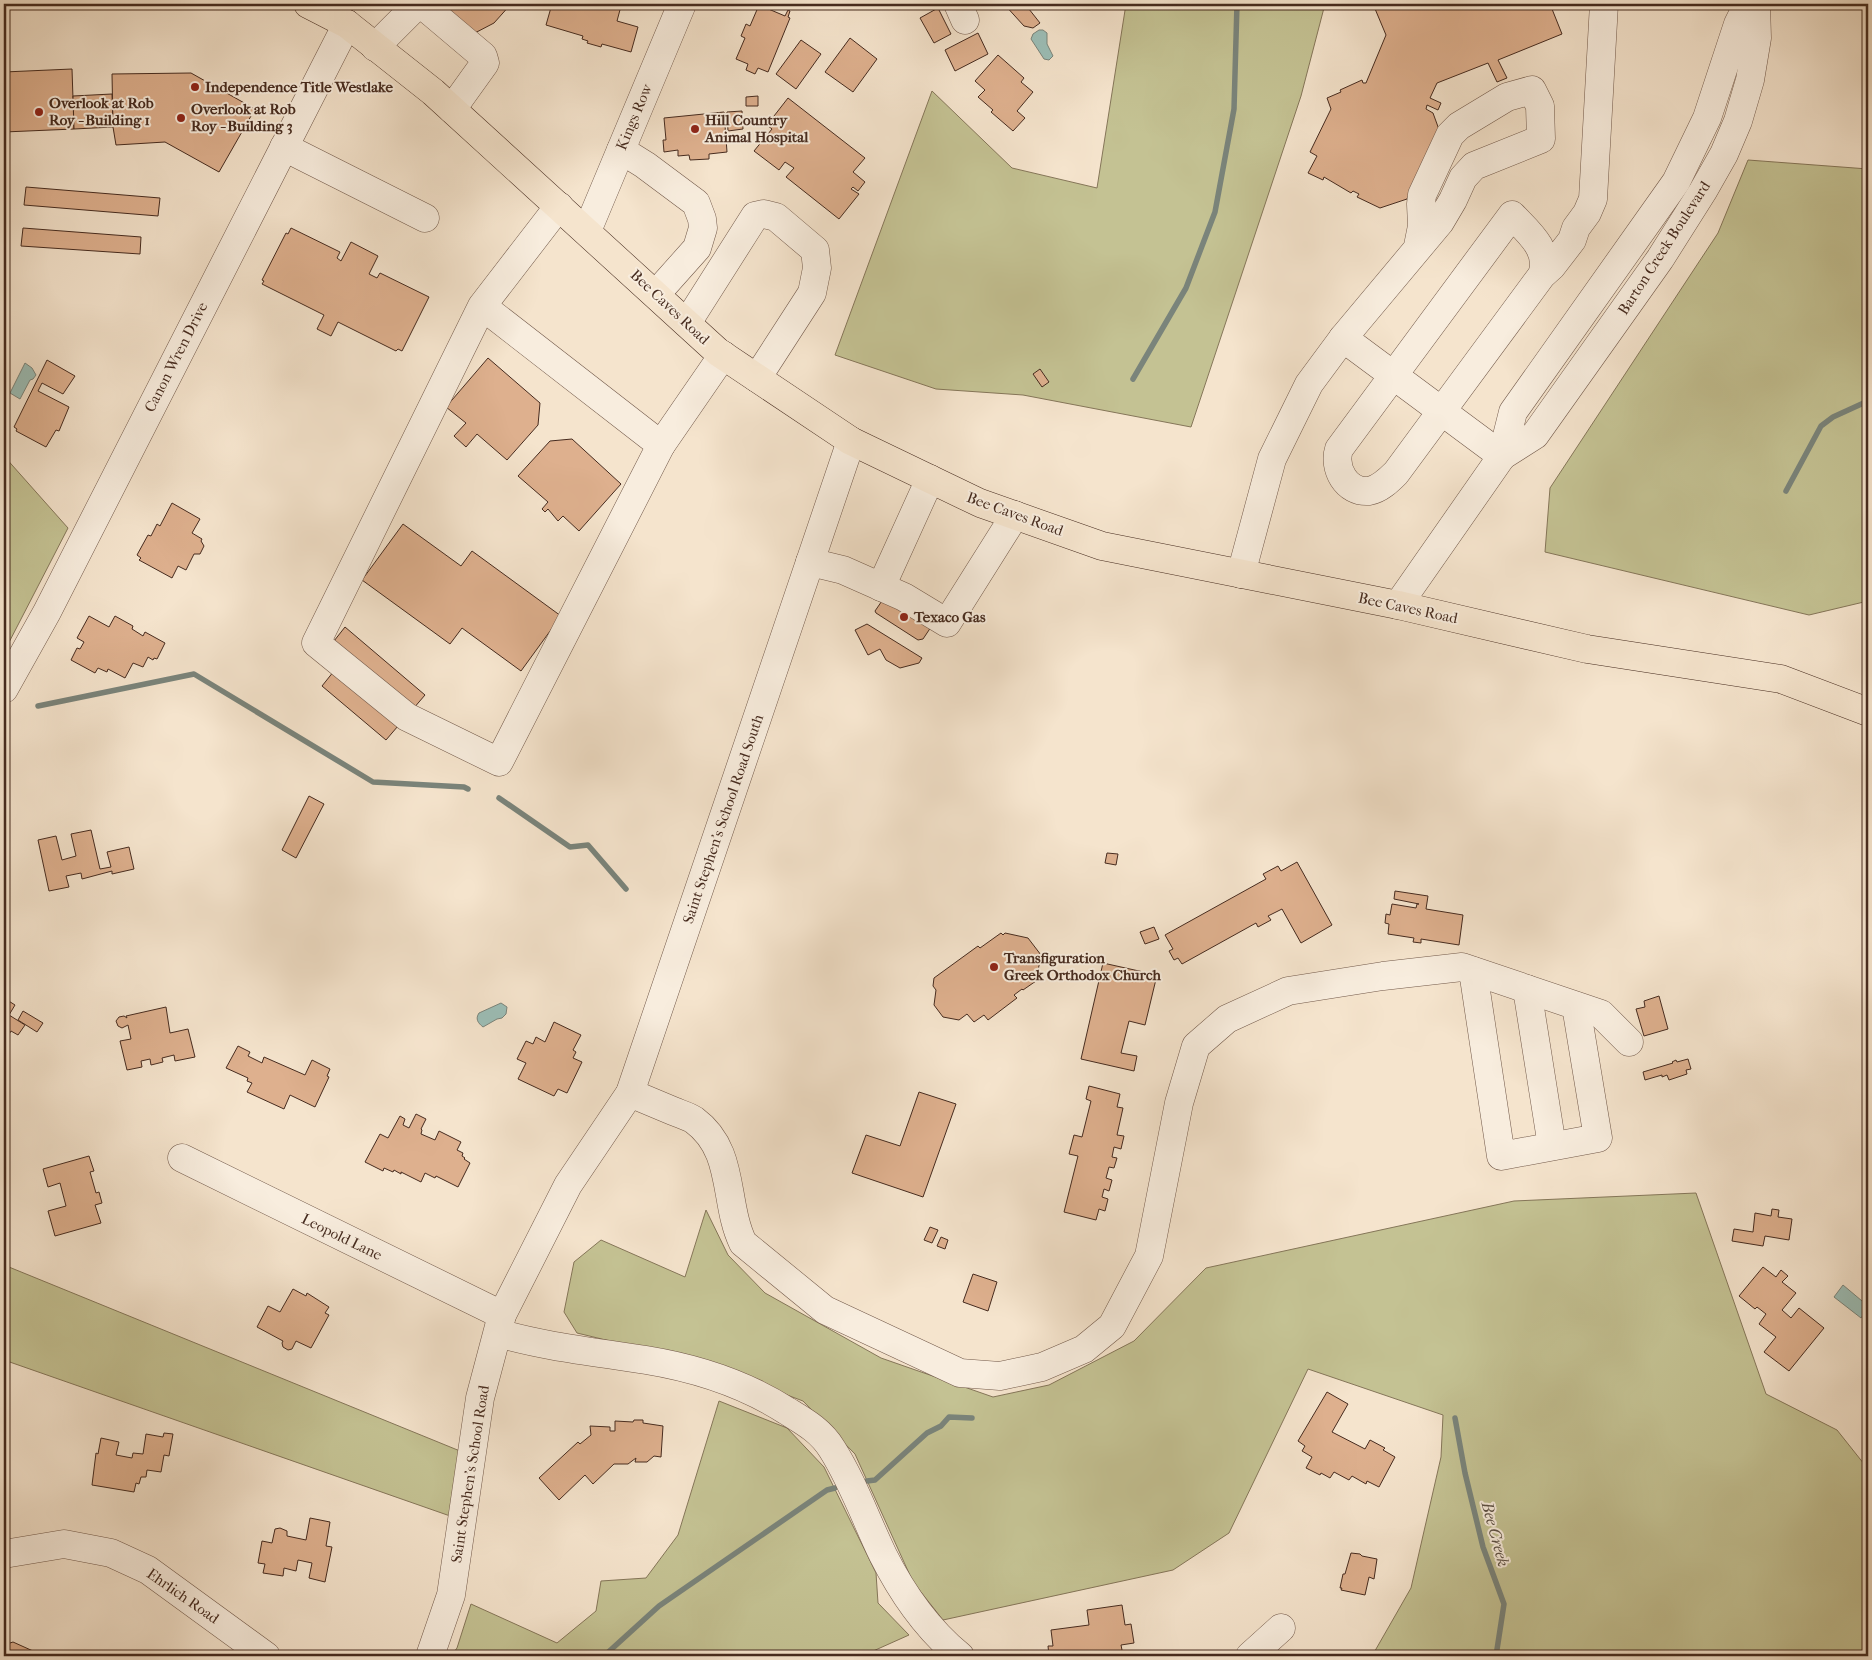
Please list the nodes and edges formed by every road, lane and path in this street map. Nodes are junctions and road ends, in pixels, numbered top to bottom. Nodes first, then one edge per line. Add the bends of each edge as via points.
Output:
1 (308, 4) edge
2 (682, 4) edge
3 (1748, 4) edge
4 (1756, 4) edge
5 (1600, 9) edge
6 (347, 24) junction
7 (375, 46) junction
8 (452, 109) junction
9 (284, 147) junction
10 (621, 150) junction
11 (1682, 169) junction
12 (1708, 183) junction
13 (559, 206) junction
14 (424, 218) dead end
15 (1576, 228) junction
16 (587, 230) junction
17 (1535, 240) junction
18 (1418, 246) junction
19 (1542, 275) junction
20 (656, 294) junction
21 (482, 306) junction
22 (687, 323) junction
23 (1343, 338) junction
24 (723, 355) junction
25 (1393, 376) junction
26 (757, 378) junction
27 (1441, 411) junction
28 (851, 441) junction
29 (661, 445) junction
30 (1502, 456) junction
31 (930, 479) junction
32 (1015, 515) junction
33 (810, 562) junction
34 (1240, 574) junction
35 (881, 587) junction
36 (1398, 606) junction
37 (4, 688) edge
38 (1868, 712) edge
39 (1473, 971) junction
40 (1527, 989) junction
41 (1576, 1006) junction
42 (1628, 1042) dead end
43 (630, 1093) junction
44 (1552, 1146) junction
45 (182, 1158) dead end
46 (568, 1185) joint
47 (500, 1324) junction
48 (4, 1554) edge
49 (1281, 1628) dead end
50 (266, 1656) edge
51 (430, 1656) edge
52 (960, 1656) edge
53 (1250, 1656) edge

1 - 6 main road, Bee Caves Road
2 - 10 street, Kings Row
3 - 11 street, Barton Creek Boulevard via 1738,24 1707,118
4 - 12 street, Barton Creek Boulevard via 1758,38 1750,80 1738,121
5 - 15 street via 1593,199
6 - 7 main road, Bee Caves Road
6 - 9 street, Canon Wren Drive
7 - 8 main road, Bee Caves Road
7 - 8 street via 416,6 425,7 484,56 485,63
8 - 13 main road, Bee Caves Road
9 - 14 street
9 - 37 street, Canon Wren Drive via 47,612
10 - 16 street, Kings Row
10 - 20 street via 696,203 702,219 703,228 697,248
11 - 12 street
11 - 30 street, Barton Creek Boulevard via 1676,182 1512,412
12 - 30 street, Barton Creek Boulevard via 1660,259 1534,435
13 - 16 main road, Bee Caves Road
13 - 21 street
15 - 17 street via 1551,243
15 - 19 street via 1572,240
16 - 20 main road, Bee Caves Road
17 - 19 street via 1544,259
17 - 25 street via 1512,215
18 - 18 street via 1440,222 1463,178 1474,166 1541,139 1540,106 1532,90 1507,97 1473,116 1450,135 1422,195
18 - 23 street
19 - 27 street
20 - 22 main road, Bee Caves Road
21 - 29 street
21 - 29 street via 316,643 407,717 499,762
22 - 24 main road, Bee Caves Road
22 - 26 street via 755,216 776,217 815,250 817,268 812,293
23 - 25 street
23 - 34 street via 1309,384 1272,458
24 - 26 main road, Bee Caves Road
24 - 29 street
25 - 27 street
25 - 27 street via 1339,449 1336,458 1339,470 1350,485 1369,491 1387,482
26 - 28 main road, Bee Caves Road
27 - 30 street
28 - 31 main road, Bee Caves Road
28 - 33 street, Saint Stephen's School Road South
30 - 36 street, Barton Creek Boulevard
31 - 32 main road, Bee Caves Road via 980,503
31 - 35 street
32 - 34 main road, Bee Caves Road via 1102,546
32 - 35 street via 947,623
33 - 35 street via 843,570
33 - 43 street, Saint Stephen's School Road South
34 - 36 main road, Bee Caves Road
36 - 38 main road, Bee Caves Road via 1587,648 1781,679
39 - 40 street
39 - 43 street via 1462,967 1288,991 1227,1019 1196,1046 1179,1103 1149,1256 1112,1326 1084,1349 1042,1367 1000,1376 960,1373 825,1310 742,1243 736,1228 723,1160 717,1144 706,1131 693,1119
39 - 44 street via 1501,1156
40 - 41 street
40 - 44 street
41 - 42 street via 1600,1014
41 - 44 street via 1598,1138
43 - 46 street, Saint Stephen's School Road South
45 - 47 street, Leopold Lane
46 - 47 street, Saint Stephen's School Road
47 - 51 street, Saint Stephen's School Road via 480,1398 451,1596
47 - 52 street, Leopold Lane via 523,1340 648,1360 713,1376 750,1390 806,1423 822,1435 833,1450 899,1585 922,1618
48 - 50 street, Ehrlich Road via 64,1544 111,1554 148,1570
49 - 53 street

